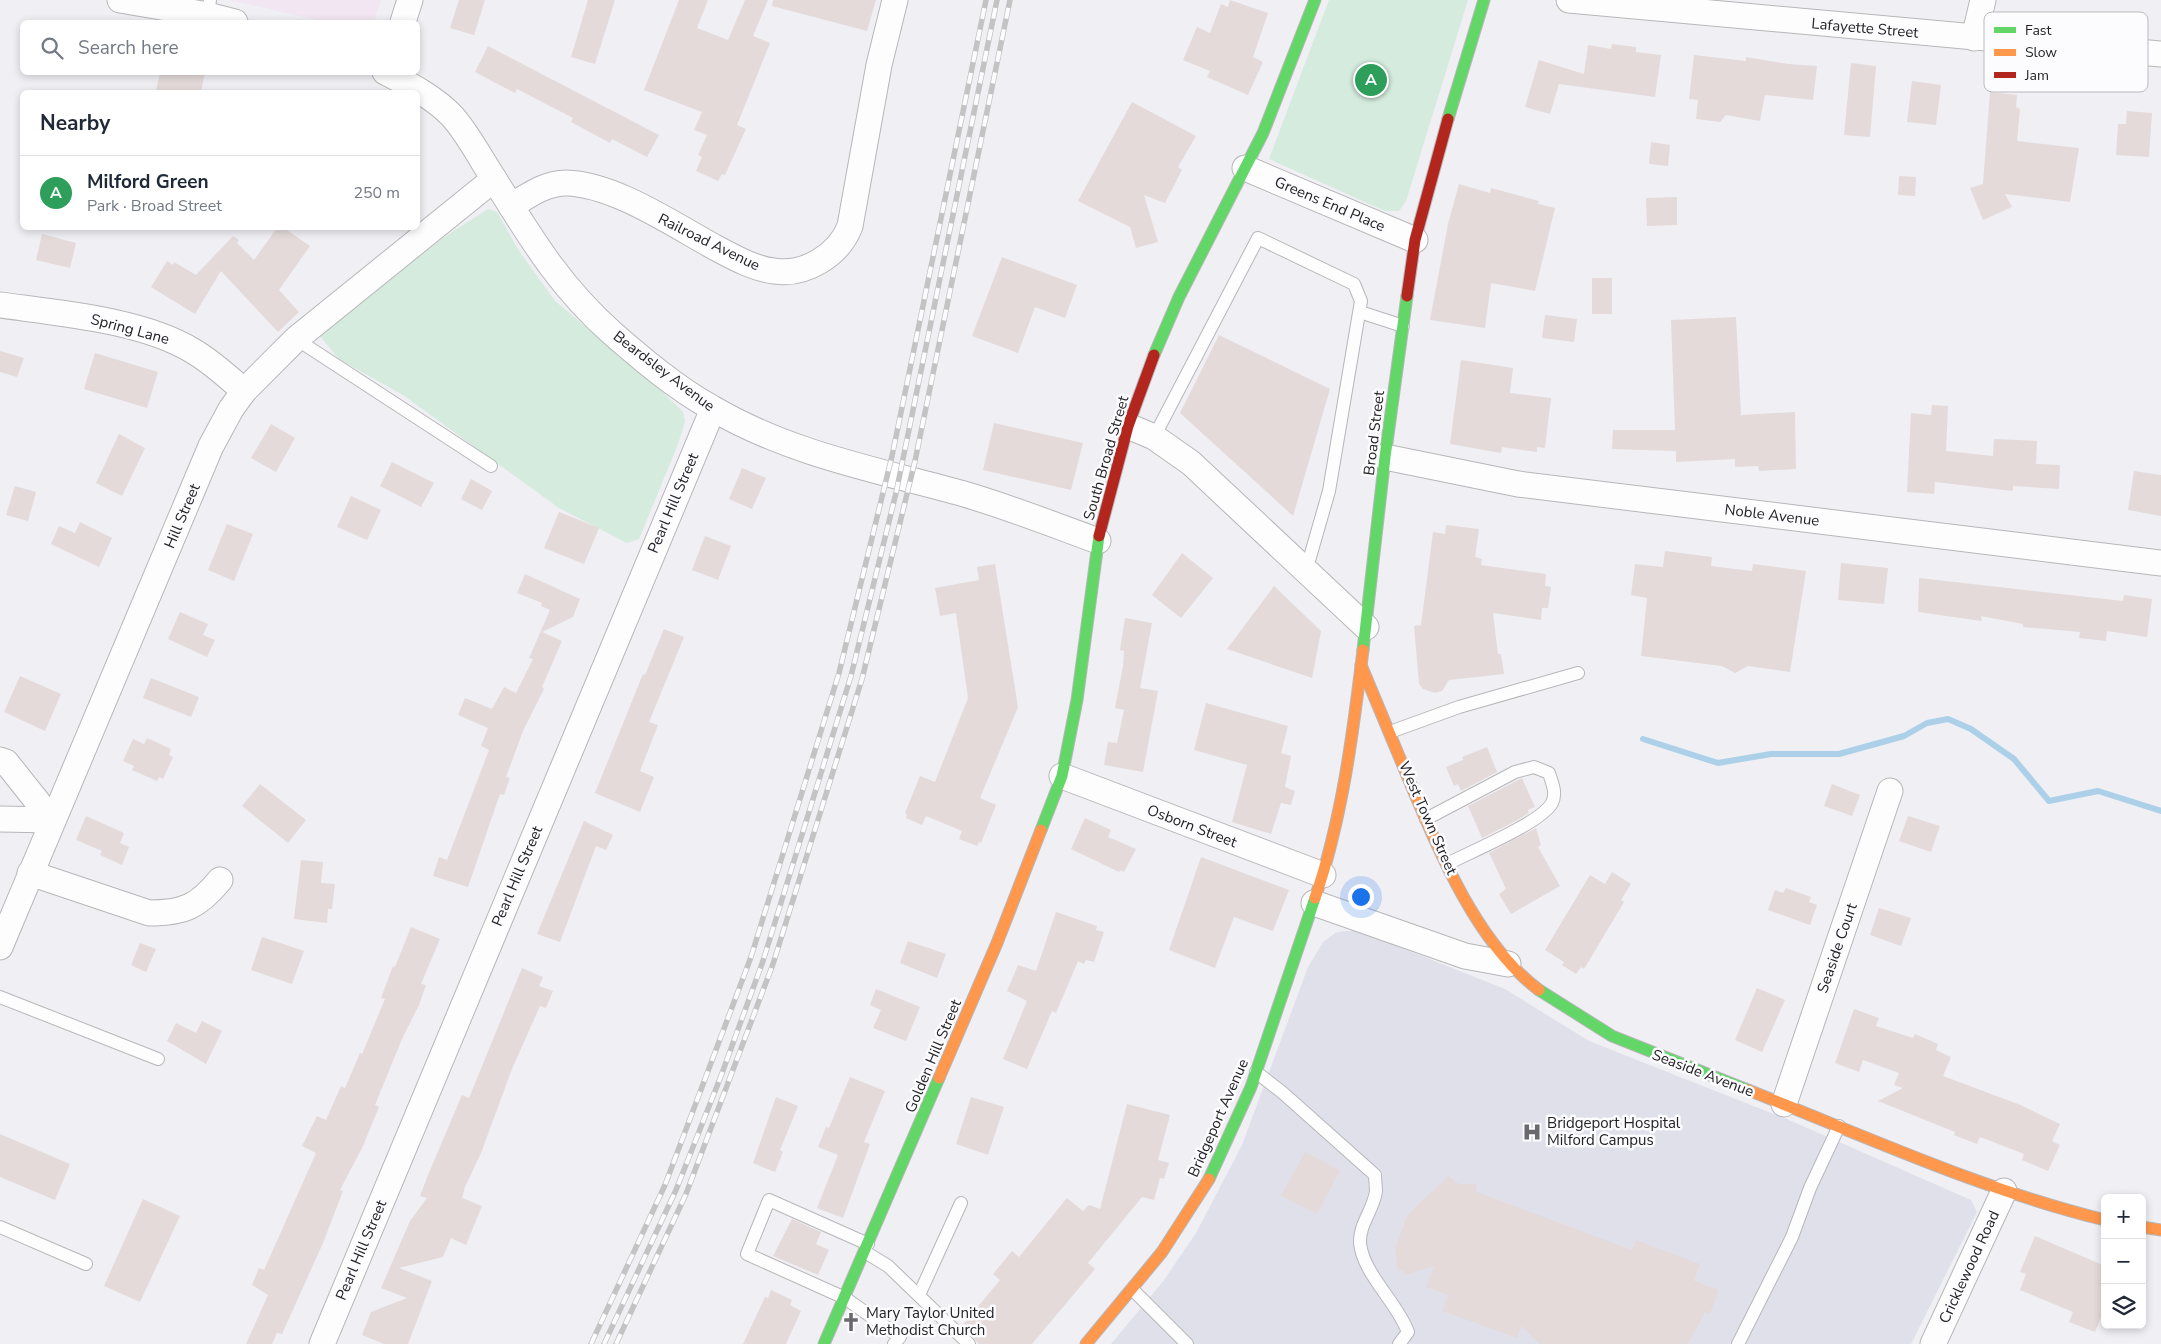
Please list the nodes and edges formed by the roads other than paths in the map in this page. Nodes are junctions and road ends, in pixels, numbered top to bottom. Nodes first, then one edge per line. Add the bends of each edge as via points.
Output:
1 (120, 0) edge
2 (410, 0) edge
3 (895, 0) edge
4 (1315, 0) edge
5 (1484, 0) edge
6 (1569, 0) edge
7 (1983, 0) edge
8 (209, 8) edge
9 (231, 20) edge
10 (404, 20) edge
11 (1974, 38) junction
12 (1984, 39) edge
13 (2148, 53) edge
14 (2161, 54) edge
15 (389, 75) edge
16 (415, 90) edge
17 (420, 93) edge
18 (1245, 168) junction
19 (494, 179) junction
20 (511, 206) junction
21 (1415, 240) junction
22 (0, 305) edge
23 (1360, 312) junction
24 (1403, 326) junction
25 (296, 339) junction
26 (244, 391) junction
27 (712, 409) junction
28 (1128, 426) junction
29 (1154, 437) junction
30 (1385, 457) junction
31 (491, 466) dead end
32 (1098, 541) junction
33 (2161, 563) edge
34 (1306, 571) junction
35 (1366, 627) junction
36 (1362, 665) junction
37 (1578, 673) dead end
38 (1390, 732) junction
39 (0, 760) edge
40 (1062, 776) junction
41 (1890, 791) dead end
42 (0, 819) edge
43 (1426, 819) junction
44 (52, 820) junction
45 (1447, 864) junction
46 (30, 873) junction
47 (1323, 875) junction
48 (220, 880) dead end
49 (1314, 903) junction
50 (0, 947) edge
51 (1508, 964) junction
52 (0, 997) edge
53 (158, 1059) dead end
54 (1256, 1072) junction
55 (1784, 1104) junction
56 (1839, 1126) junction
57 (2004, 1191) junction
58 (961, 1203) dead end
59 (2101, 1219) edge
60 (0, 1227) edge
61 (2146, 1227) edge
62 (2161, 1230) edge
63 (867, 1248) junction
64 (86, 1264) dead end
65 (1133, 1290) junction
66 (919, 1296) junction
67 (845, 1298) junction
68 (322, 1344) edge
69 (824, 1344) edge
70 (894, 1344) edge
71 (969, 1344) edge
72 (1086, 1344) edge
73 (1187, 1344) edge
74 (1399, 1344) edge
75 (1738, 1344) edge
76 (1933, 1344) edge

1 - 8 street
2 - 10 street
3 - 20 street, Railroad Avenue via 879,65 850,226 838,247 817,262 783,272 757,267 592,186 551,185
4 - 18 main road via 1263,134
5 - 21 main road, Broad Street
6 - 11 street, Lafayette Street
7 - 11 street
8 - 9 street
11 - 12 street, Lafayette Street
13 - 14 street, Lafayette Street
15 - 16 street
17 - 19 street via 452,117
18 - 21 street, Greens End Place
18 - 28 main road, South Broad Street via 1163,332
19 - 20 street, Beardsley Avenue
19 - 25 street, Hill Street
20 - 27 street, Beardsley Avenue via 543,258 590,313 649,364
21 - 24 main road, Broad Street
22 - 26 street, Spring Lane via 80,316 158,334 192,350
23 - 24 lane
23 - 29 lane via 1361,301 1354,284 1258,238
23 - 34 lane via 1329,490
24 - 30 main road, Broad Street
25 - 26 street, Hill Street
25 - 31 lane
26 - 44 street, Hill Street via 212,446
27 - 32 street, Beardsley Avenue via 828,459 966,494
27 - 68 street, Pearl Hill Street
28 - 29 street
28 - 32 main road, South Broad Street
29 - 34 street via 1191,464
30 - 33 street, Noble Avenue via 1518,484
30 - 35 main road, Broad Street
32 - 40 main road, South Broad Street via 1077,700
34 - 35 street
35 - 36 main road, Broad Street
36 - 38 main road, West Town Street
36 - 47 main road, Broad Street via 1343,783
37 - 38 lane via 1458,707
38 - 43 main road, West Town Street
39 - 44 street via 6,762
40 - 47 street, Osborn Street
40 - 63 main road, Golden Hill Street via 997,943
41 - 55 street, Seaside Court
42 - 44 street
43 - 45 main road, West Town Street
43 - 45 lane via 1514,772 1534,767 1549,773 1554,792 1552,803 1539,818
44 - 46 street, Hill Street
45 - 51 main road, West Town Street via 1475,917
46 - 48 street via 148,913 190,908 207,896
46 - 50 street, Hill Street
47 - 49 main road, Bridgeport Avenue
49 - 51 street via 1465,956
49 - 54 main road, Bridgeport Avenue
51 - 55 main road, Seaside Avenue via 1558,1004 1612,1036
52 - 53 lane
54 - 65 main road, Bridgeport Avenue via 1209,1178 1162,1252
54 - 74 lane via 1375,1175 1376,1192 1360,1242 1369,1266 1403,1318 1408,1332
55 - 56 main road, Seaside Avenue
56 - 57 main road, Seaside Avenue
56 - 75 lane via 1810,1188 1792,1237
57 - 59 main road, Seaside Avenue
57 - 76 street, Cricklewood Road
58 - 66 lane
60 - 64 lane
61 - 62 main road
63 - 66 lane
63 - 67 main road, Golden Hill Street
63 - 67 lane via 769,1200 748,1254
65 - 72 main road, Bridgeport Avenue
65 - 73 lane
66 - 71 lane
67 - 69 main road, Golden Hill Street
67 - 70 lane via 900,1337

